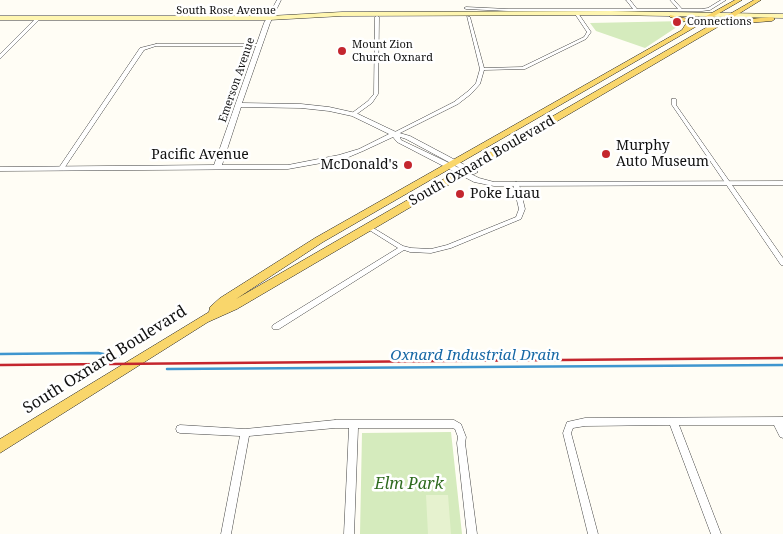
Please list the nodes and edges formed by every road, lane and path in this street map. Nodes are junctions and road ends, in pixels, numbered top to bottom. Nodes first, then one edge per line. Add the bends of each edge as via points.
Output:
1 (279, 0) edge
2 (464, 0) edge
3 (628, 0) edge
4 (672, 0) edge
5 (739, 0) edge
6 (722, 1) edge
7 (755, 2) edge
8 (636, 10) junction
9 (681, 10) junction
10 (467, 13) junction
11 (578, 15) junction
12 (672, 16) junction
13 (712, 16) junction
14 (759, 16) junction
15 (378, 17) junction
16 (728, 17) junction
17 (783, 18) edge
18 (772, 19) junction
19 (37, 20) junction
20 (269, 20) junction
21 (2, 21) edge
22 (711, 26) junction
23 (678, 34) junction
24 (259, 45) junction
25 (0, 56) edge
26 (482, 69) junction
27 (674, 100) dead end
28 (238, 105) junction
29 (354, 114) junction
30 (394, 134) junction
31 (451, 163) junction
32 (217, 168) junction
33 (0, 169) edge
34 (61, 169) junction
35 (465, 171) junction
36 (728, 183) junction
37 (783, 183) edge
38 (516, 184) junction
39 (368, 227) junction
40 (403, 248) junction
41 (783, 263) edge
42 (204, 319) junction
43 (276, 327) dead end
44 (780, 421) edge
45 (673, 422) junction
46 (354, 424) junction
47 (180, 429) dead end
48 (246, 433) junction
49 (783, 434) edge
50 (0, 447) edge
51 (226, 534) edge
52 (349, 534) edge
53 (472, 534) edge
54 (593, 534) edge
55 (716, 534) edge

1 - 20 street, Emerson Avenue
2 - 10 street
3 - 8 street
4 - 9 street
5 - 13 main road, South Oxnard Boulevard
6 - 9 street via 707,9
7 - 14 main road via 745,12
7 - 16 main road, South Oxnard Boulevard
8 - 9 street
8 - 10 street
10 - 11 main road, South Rose Avenue
10 - 15 main road, South Rose Avenue via 423,18
10 - 20 main road, South Rose Avenue via 336,14
10 - 26 street
11 - 12 main road, South Rose Avenue
11 - 13 main road, South Rose Avenue
11 - 26 street via 589,32 585,38 527,67
12 - 13 main road, South Rose Avenue
12 - 23 main road via 692,23
13 - 16 main road, South Rose Avenue
13 - 23 main road, South Oxnard Boulevard
14 - 16 main road, South Rose Avenue
14 - 17 main road, South Rose Avenue
15 - 20 main road, South Rose Avenue
15 - 29 street via 376,94
16 - 18 main road, South Rose Avenue
16 - 22 main road, South Oxnard Boulevard
17 - 18 main road, South Rose Avenue
18 - 22 main road via 730,21
19 - 20 main road, South Rose Avenue
19 - 20 main road, South Rose Avenue
19 - 21 main road, South Rose Avenue
19 - 21 main road, South Rose Avenue
19 - 25 street
20 - 24 street, Emerson Avenue
22 - 35 main road, South Oxnard Boulevard
23 - 31 main road, South Oxnard Boulevard
24 - 28 street, Emerson Avenue
24 - 34 street via 144,47
26 - 30 street via 478,83 463,98
27 - 36 street via 674,105
28 - 29 street via 329,108
28 - 32 street, Emerson Avenue
29 - 30 street
30 - 31 street via 399,141
30 - 32 street, Pacific Avenue via 354,153 317,163 276,168
31 - 35 street
31 - 42 main road, South Oxnard Boulevard via 297,254 224,301
32 - 34 street, Pacific Avenue
33 - 34 street, Pacific Avenue
35 - 38 street via 484,182
35 - 39 main road, South Oxnard Boulevard
36 - 37 street
36 - 38 street
36 - 41 street
38 - 40 street via 522,215 515,220 449,247 420,252
39 - 40 street
39 - 42 main road, South Oxnard Boulevard
40 - 43 street
42 - 50 main road, South Oxnard Boulevard
44 - 45 street
44 - 49 street
45 - 54 street via 585,422 570,425 567,433
45 - 55 street
46 - 48 street via 320,424
46 - 52 street
46 - 53 street via 454,424 458,427 462,436
47 - 48 street
48 - 51 street

